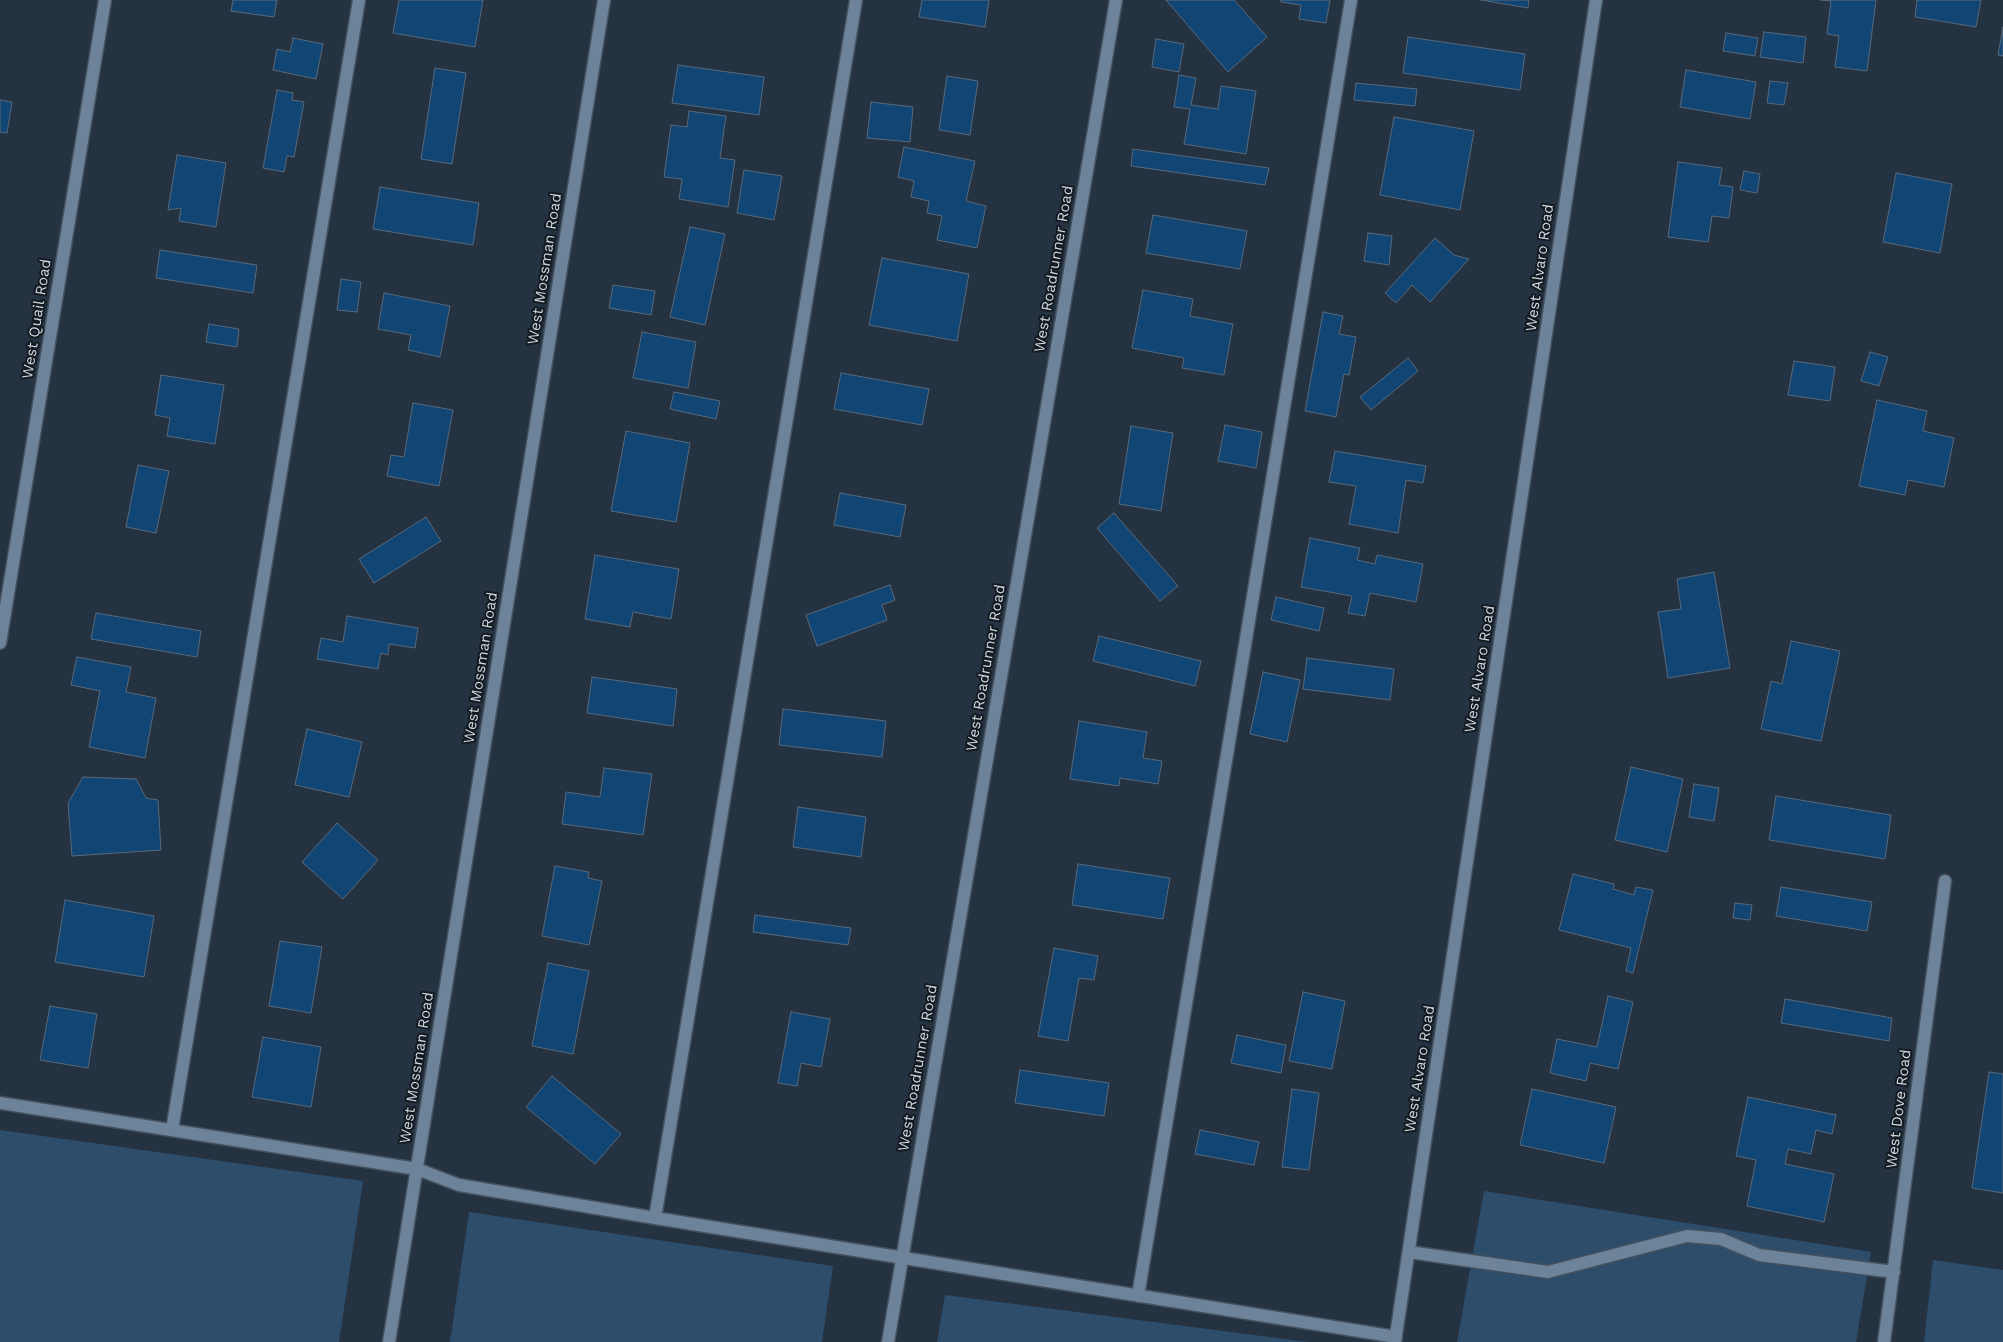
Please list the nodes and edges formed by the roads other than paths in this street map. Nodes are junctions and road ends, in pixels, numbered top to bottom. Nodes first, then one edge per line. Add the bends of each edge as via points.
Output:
1 (106, 0) edge
2 (359, 0) edge
3 (604, 0) edge
4 (856, 0) edge
5 (1116, 0) edge
6 (1351, 0) edge
7 (1596, 0) edge
8 (0, 643) edge
9 (1945, 881) dead end
10 (0, 1103) edge
11 (172, 1130) junction
12 (417, 1169) junction
13 (655, 1218) junction
14 (1409, 1252) junction
15 (902, 1259) junction
16 (1894, 1272) junction
17 (1138, 1296) junction
18 (1396, 1339) edge
19 (389, 1342) edge
20 (888, 1342) edge
21 (1884, 1342) edge

1 - 8 street, West Quail Road
2 - 11 street
3 - 12 street, West Mossman Road
4 - 13 street
5 - 15 street, West Roadrunner Road
6 - 17 street
7 - 14 street, West Alvaro Road
9 - 16 street, West Dove Road
10 - 11 street
11 - 12 street
12 - 13 street via 458,1185
12 - 19 street, West Mossman Road
13 - 15 street
14 - 16 street via 1548,1272 1687,1236 1721,1239 1759,1255
14 - 18 street, West Alvaro Road
15 - 17 street
15 - 20 street, West Roadrunner Road
16 - 21 street, West Dove Road
17 - 18 street

